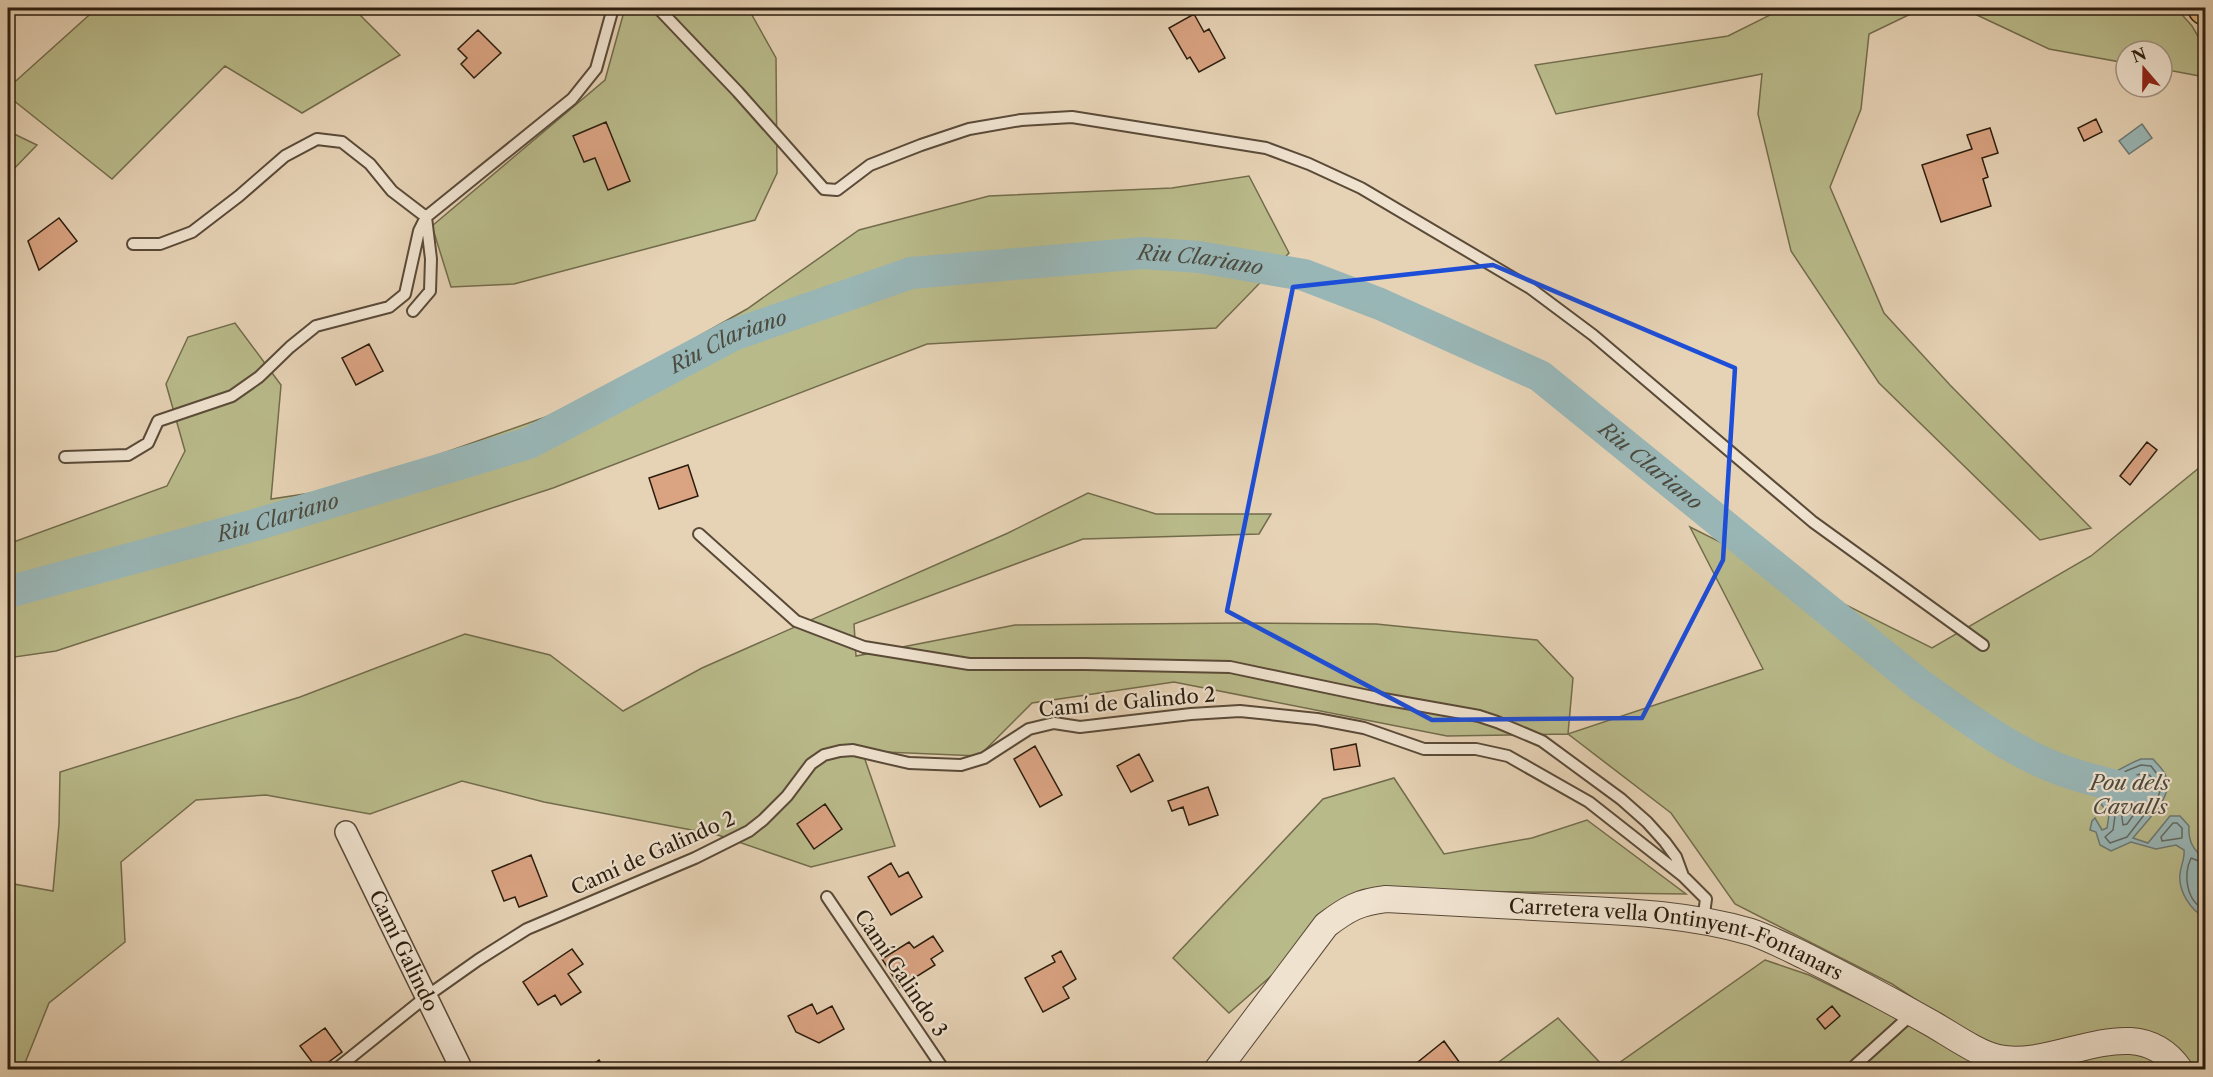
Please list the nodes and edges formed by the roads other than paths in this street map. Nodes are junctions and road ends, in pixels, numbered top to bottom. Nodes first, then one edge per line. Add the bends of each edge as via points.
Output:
1 (613, 8) edge
2 (658, 8) edge
3 (426, 217) junction
4 (133, 244) dead end
5 (413, 312) dead end
6 (65, 457) dead end
7 (699, 534) dead end
8 (1983, 645) dead end
9 (346, 832) dead end
10 (1683, 876) junction
11 (827, 897) dead end
12 (1703, 921) junction
13 (427, 996) junction
14 (1913, 1013) junction
15 (335, 1070) edge
16 (462, 1070) edge
17 (944, 1070) edge
18 (1217, 1070) edge
19 (1850, 1070) edge
20 (2180, 1070) edge

1 - 3 lane via 596,69 572,99
2 - 8 lane via 824,189 837,190 870,165 969,129 1072,117 1266,148 1361,188 1530,288 1575,321 1813,522
3 - 4 lane via 392,191 370,164 342,142 317,139 285,156 192,232 160,244
3 - 5 lane via 430,291
3 - 6 lane via 405,294 389,307 316,326 259,378 232,396 158,421 148,443 128,455
7 - 10 lane via 796,621 864,647 969,664 1230,667 1497,722 1542,741 1621,799 1665,842
9 - 13 street, Camí Galindo
10 - 12 lane, Camí de Galindo 2 via 1706,899
10 - 13 lane, Camí de Galindo 2 via 1589,802 1508,756 1463,748 1424,749 1364,728 1240,711 1080,727 1054,723 1029,729 984,758 961,765 909,764 853,750 824,756 811,764 788,796 763,820 736,838 527,930
11 - 17 lane, Camí Galindo 3
12 - 14 street, Carretera vella Ontinyent-Fontanars via 1752,933 1791,950
12 - 18 street, Carretera vella Ontinyent-Fontanars via 1600,911 1365,901 1326,926
13 - 15 lane, Camí de Galindo 2
13 - 16 street, Camí Galindo
14 - 19 lane
14 - 20 street, Carretera vella Ontinyent-Fontanars via 1996,1057 2038,1058 2123,1040 2161,1050

